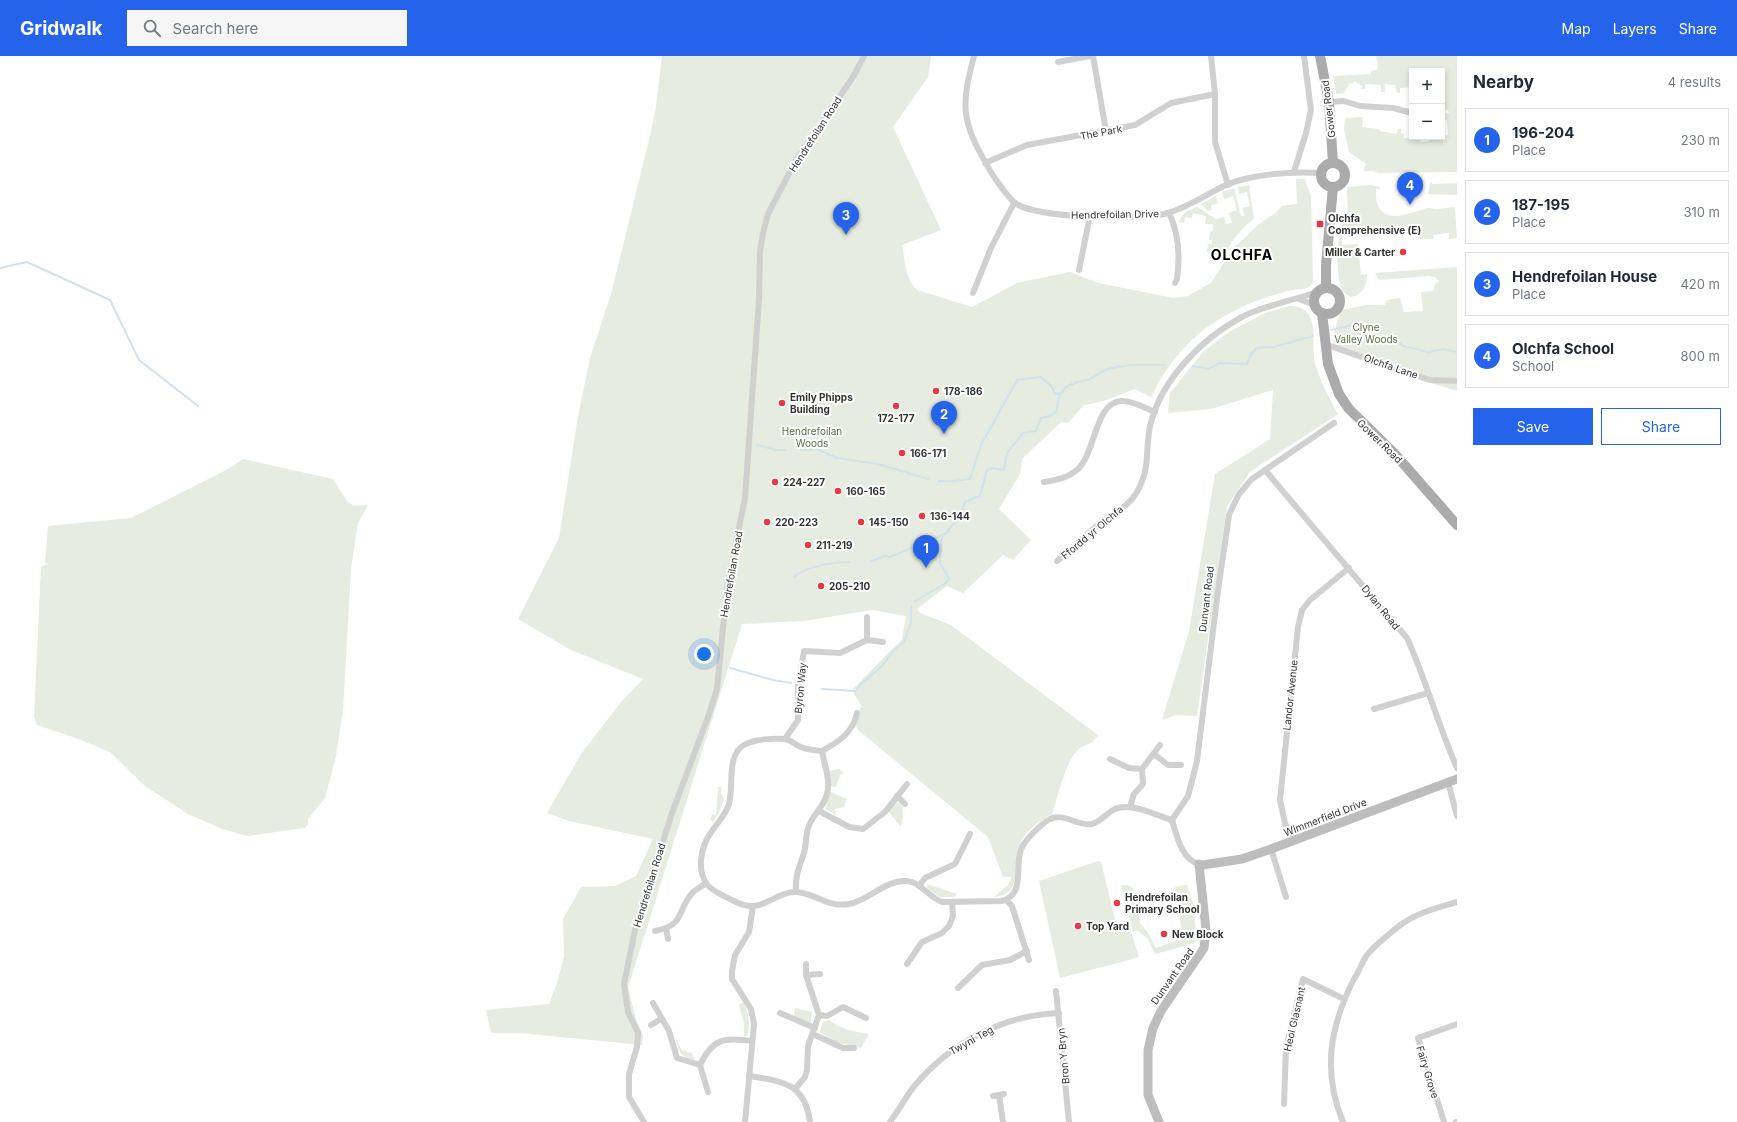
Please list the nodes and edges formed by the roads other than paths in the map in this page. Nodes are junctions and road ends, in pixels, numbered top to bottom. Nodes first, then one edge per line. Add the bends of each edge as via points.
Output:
1 (864, 56) edge
2 (974, 56) edge
3 (1090, 56) edge
4 (1093, 56) edge
5 (1211, 56) edge
6 (1304, 56) edge
7 (1320, 56) edge
8 (1058, 62) dead end
9 (1215, 94) junction
10 (1329, 102) junction
11 (1409, 112) edge
12 (1106, 131) junction
13 (985, 163) junction
14 (1333, 163) junction
15 (1294, 172) junction
16 (1322, 173) junction
17 (1228, 184) junction
18 (1333, 186) junction
19 (1014, 202) junction
20 (1169, 213) junction
21 (1090, 216) junction
22 (1079, 270) dead end
23 (1175, 283) dead end
24 (1322, 290) junction
25 (973, 293) dead end
26 (1299, 298) junction
27 (1315, 305) junction
28 (1333, 312) junction
29 (1322, 313) junction
30 (1327, 345) junction
31 (1457, 381) edge
32 (1155, 412) junction
33 (1334, 423) dead end
34 (1265, 470) junction
35 (1044, 482) dead end
36 (1457, 525) edge
37 (1057, 561) dead end
38 (1349, 568) junction
39 (867, 617) dead end
40 (867, 640) junction
41 (883, 642) dead end
42 (1428, 693) junction
43 (1374, 709) dead end
44 (858, 717) dead end
45 (785, 739) junction
46 (1160, 746) dead end
47 (822, 752) junction
48 (1154, 754) junction
49 (1110, 759) dead end
50 (1181, 765) dead end
51 (1457, 768) edge
52 (1142, 769) junction
53 (1457, 779) edge
54 (1448, 782) junction
55 (907, 784) dead end
56 (897, 796) junction
57 (905, 804) dead end
58 (1130, 807) junction
59 (819, 811) junction
60 (1457, 816) edge
61 (1172, 820) junction
62 (970, 834) dead end
63 (1293, 841) junction
64 (1271, 849) junction
65 (1199, 864) junction
66 (706, 883) junction
67 (919, 886) junction
68 (796, 892) junction
69 (1286, 897) dead end
70 (1006, 900) junction
71 (952, 902) junction
72 (1457, 902) edge
73 (753, 906) junction
74 (666, 929) junction
75 (656, 931) dead end
76 (668, 939) dead end
77 (1027, 950) junction
78 (1029, 960) dead end
79 (806, 964) dead end
80 (907, 964) dead end
81 (820, 974) dead end
82 (806, 975) junction
83 (958, 988) dead end
84 (1056, 991) dead end
85 (1344, 999) junction
86 (653, 1003) dead end
87 (780, 1013) dead end
88 (1059, 1013) junction
89 (819, 1015) junction
90 (866, 1018) dead end
91 (661, 1019) junction
92 (1457, 1024) edge
93 (651, 1025) dead end
94 (814, 1031) junction
95 (752, 1041) junction
96 (854, 1048) dead end
97 (700, 1065) junction
98 (749, 1076) junction
99 (795, 1089) junction
100 (708, 1092) dead end
101 (998, 1095) dead end
102 (1284, 1104) dead end
103 (644, 1122) edge
104 (745, 1122) edge
105 (810, 1122) edge
106 (890, 1122) edge
107 (1003, 1122) edge
108 (1069, 1122) edge
109 (1159, 1122) edge
110 (1343, 1122) edge
111 (1444, 1122) edge

1 - 103 street, Hendrefoilan Road via 853,78 796,160 768,214 763,233 744,498 727,587 717,689 660,850 635,930 624,984 628,1012 638,1033 638,1047 629,1074 629,1097
2 - 13 street, Hendrefoilan Drive via 964,107 975,145
3 - 8 street
4 - 12 street
5 - 9 street
6 - 15 street via 1311,110
7 - 10 main road, Gower Road
9 - 12 street, The Park via 1171,103 1135,125
9 - 17 street via 1215,142
10 - 11 street via 1344,101 1360,106 1393,108
10 - 14 main road, Gower Road
12 - 13 street, The Park via 1027,145
13 - 19 street, Hendrefoilan Drive
14 - 16 main road via 1326,166
14 - 18 main road via 1340,165 1345,174 1341,183
15 - 16 street, Hendrefoilan Drive
15 - 17 street, Hendrefoilan Drive
16 - 18 main road via 1323,181
17 - 20 street, Hendrefoilan Drive
18 - 24 main road
19 - 21 street, Hendrefoilan Drive via 1035,212 1051,215
19 - 25 street via 991,248
20 - 21 street, Hendrefoilan Drive
20 - 23 street via 1175,224 1178,247 1178,279
21 - 22 street
24 - 26 street, Ffordd yr Olchfa
24 - 27 main road via 1314,298
24 - 28 main road via 1333,289 1339,296 1338,306
26 - 27 street
26 - 32 street, Ffordd yr Olchfa via 1241,318 1216,333 1175,375
27 - 29 main road
28 - 29 main road
28 - 30 main road, Gower Road
29 - 30 main road, Gower Road
30 - 31 street, Olchfa Lane via 1430,380
30 - 36 main road, Gower Road via 1328,364 1339,394 1349,410 1394,453
32 - 35 street via 1124,401 1109,405 1103,412 1085,461 1063,478
32 - 37 street, Ffordd yr Olchfa via 1149,435 1144,478 1136,493 1120,510 1102,521
33 - 34 street, Dunvant Road
34 - 38 street, Dylan Road
34 - 61 street, Dunvant Road via 1252,479 1239,494 1229,515 1197,761 1188,796
38 - 42 street, Dylan Road via 1407,638
38 - 63 street, Landor Avenue via 1310,600 1302,610 1298,627 1280,800 1285,823
39 - 40 street
40 - 41 street
40 - 45 street, Byron Way via 840,653 804,651 798,687 798,720
42 - 43 street
42 - 51 street, Dylan Road
44 - 47 street via 850,731
45 - 47 street
45 - 66 street via 756,740 737,750 733,760 728,807 702,850 702,869
46 - 48 street
47 - 59 street via 828,793
48 - 50 street via 1168,765
48 - 52 street
49 - 52 street via 1129,768
52 - 58 street via 1143,784 1134,794
53 - 54 street, Wimmerfield Drive
54 - 60 street
54 - 63 street, Wimmerfield Drive
55 - 56 street
56 - 57 street
56 - 59 street via 885,812 864,829 849,827
58 - 61 street
58 - 70 street via 1120,807 1090,824 1065,818 1050,819 1022,848 1017,886
59 - 68 street via 810,822 806,835 804,852 795,879
61 - 65 street via 1182,851 1190,860
62 - 67 street via 955,864 925,878
63 - 64 street, Wimmerfield Drive
64 - 65 street, Wimmerfield Drive via 1242,859
64 - 69 street
65 - 109 street, Dunvant Road via 1206,930 1204,948 1161,1011 1153,1028 1148,1050 1148,1095
66 - 73 street via 734,902
66 - 74 street via 694,891 676,923
67 - 68 street via 908,881 899,881 861,901 842,905
67 - 71 street via 935,900
68 - 73 street
70 - 71 street
70 - 77 street via 1012,906
71 - 80 street via 953,916 949,926 942,933 922,942
72 - 85 street via 1423,912 1399,926 1367,955
73 - 95 street via 749,932 736,956 732,971 736,987 751,1009 754,1024
74 - 75 street
74 - 76 street
77 - 78 street
77 - 83 street via 1010,960 982,965
79 - 82 street
81 - 82 street
82 - 89 street
84 - 88 street, Bron Y Bryn
85 - 102 street, Heol Glasnant via 1303,979 1286,1048
85 - 110 street via 1331,1044 1330,1068 1334,1098
86 - 91 street
87 - 94 street
88 - 106 street, Twyni Teg via 1038,1014 998,1025 959,1045 915,1085
88 - 108 street, Bron Y Bryn
89 - 90 street via 827,1016 843,1007
89 - 94 street
91 - 93 street
91 - 97 street via 669,1031 677,1058
92 - 111 street, Fairy Grove via 1418,1038
94 - 96 street via 843,1048
94 - 99 street via 808,1046 805,1077
95 - 97 street via 721,1041 707,1050
95 - 98 street
97 - 100 street
98 - 99 street via 786,1083
98 - 104 street
99 - 105 street via 808,1109
101 - 107 street

